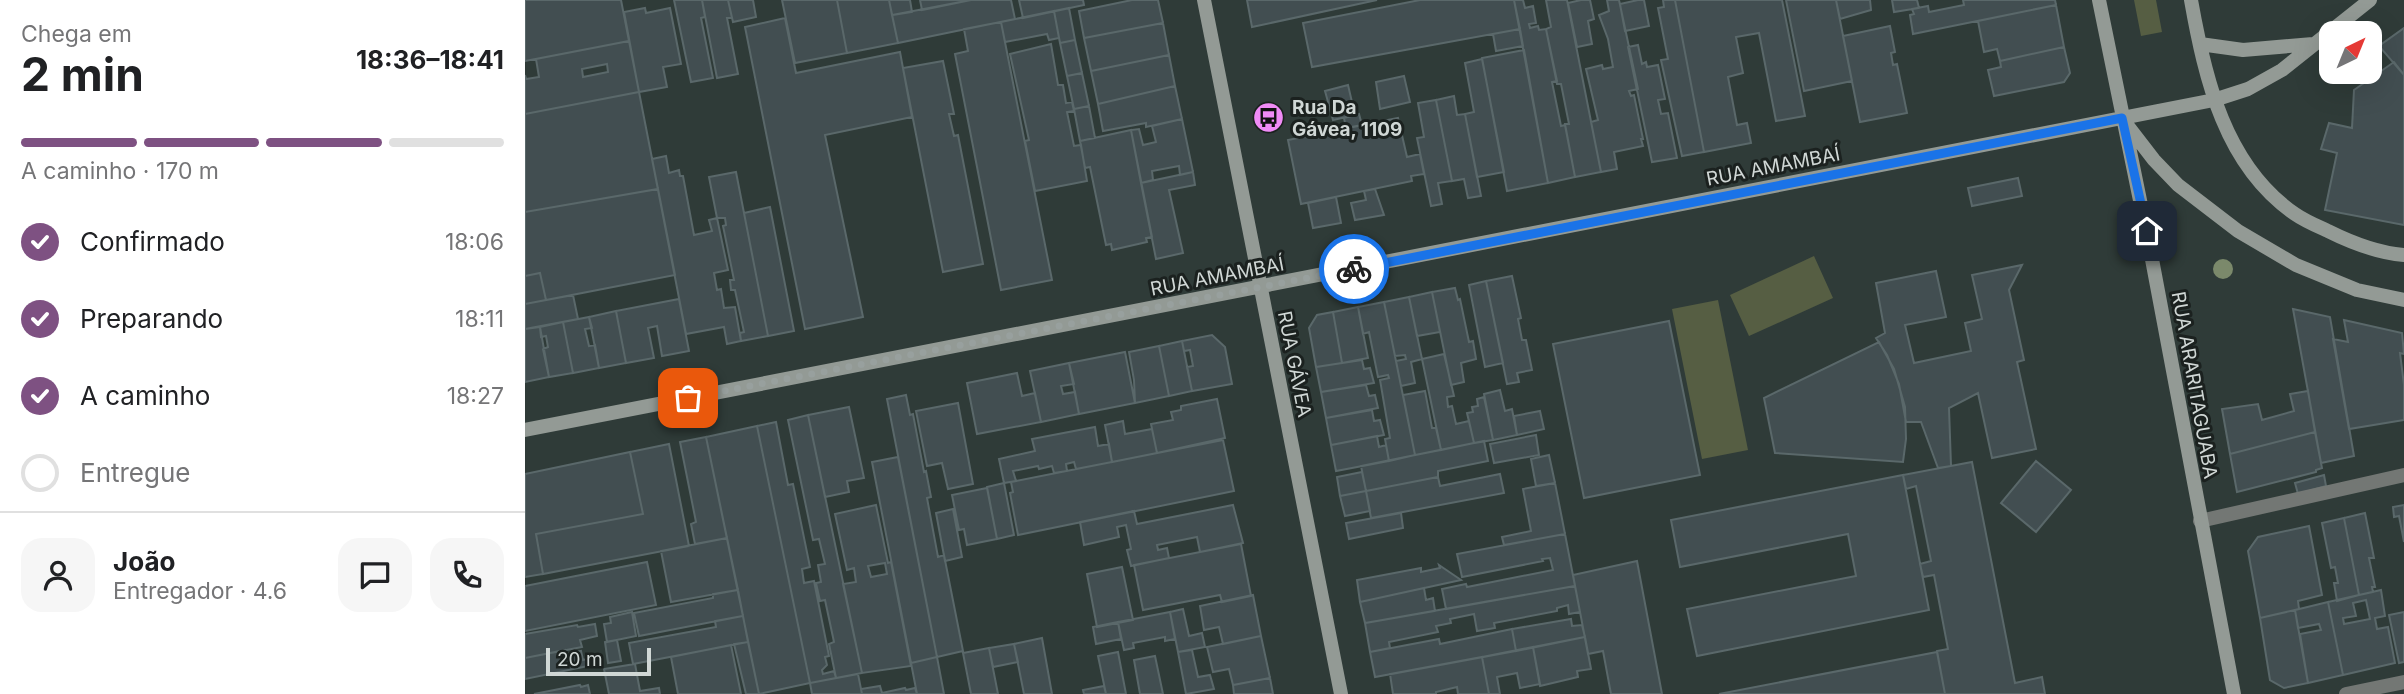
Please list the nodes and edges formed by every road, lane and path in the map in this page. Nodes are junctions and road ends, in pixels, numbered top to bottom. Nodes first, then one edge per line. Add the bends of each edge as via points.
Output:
1 (1204, 0) edge
2 (2099, 0) edge
3 (2191, 0) edge
4 (2370, 0) edge
5 (2200, 44) junction
6 (2313, 44) junction
7 (2214, 100) junction
8 (2122, 118) junction
9 (2404, 255) edge
10 (1260, 287) junction
11 (2404, 300) edge
12 (525, 430) edge
13 (2404, 475) edge
14 (2200, 521) junction
15 (2404, 682) edge
16 (1341, 694) edge
17 (2235, 694) edge
18 (2346, 694) edge

1 - 10 street, RUA GÁVEA
2 - 8 street, RUA ARARITAGUABA
3 - 5 street
4 - 6 street, RUA AMAMBAÍ
5 - 6 street via 2243,50
5 - 7 street
6 - 7 street, RUA AMAMBAÍ via 2282,70 2248,89
7 - 8 street, RUA AMAMBAÍ
7 - 9 street via 2240,159 2266,191 2296,215 2344,239
8 - 10 street, RUA AMAMBAÍ
8 - 11 street via 2178,185 2238,231 2297,265 2357,289
8 - 14 street, RUA ARARITAGUABA
10 - 12 street, RUA AMAMBAÍ
10 - 16 street, RUA GÁVEA
13 - 14 street
14 - 17 street, RUA ARARITAGUABA
15 - 18 street

